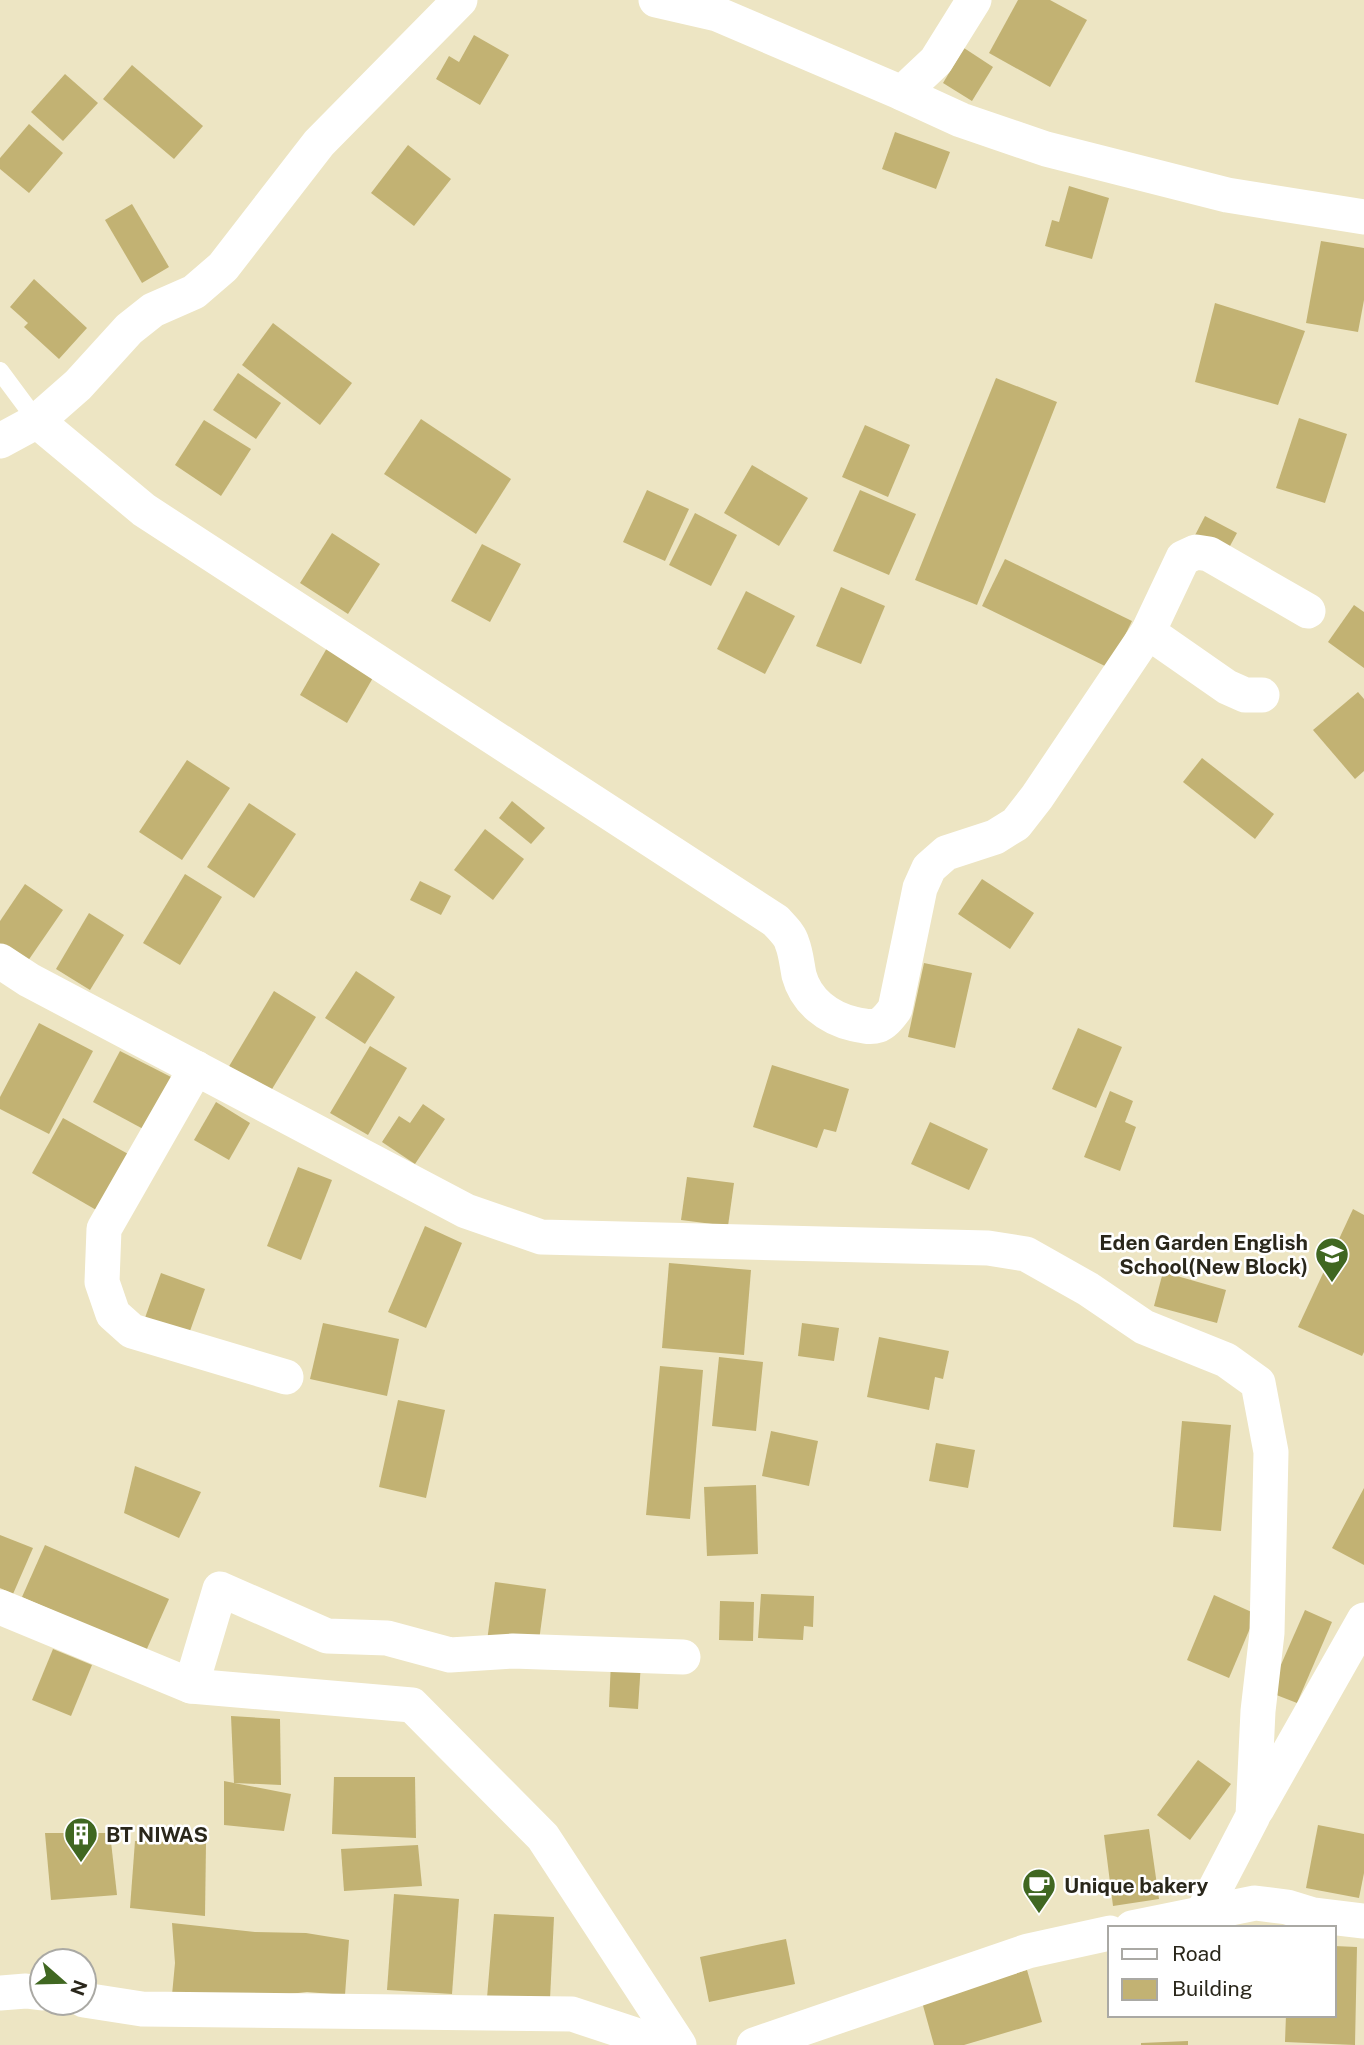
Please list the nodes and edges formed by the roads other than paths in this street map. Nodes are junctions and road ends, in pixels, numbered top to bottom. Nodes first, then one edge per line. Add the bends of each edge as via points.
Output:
1 (460, 0) edge
2 (656, 0) edge
3 (974, 0) edge
4 (902, 93) junction
5 (1364, 217) edge
6 (0, 371) edge
7 (37, 421) junction
8 (0, 441) edge
9 (1308, 611) dead end
10 (1148, 632) junction
11 (1262, 695) dead end
12 (0, 961) edge
13 (196, 1068) junction
14 (286, 1377) dead end
15 (0, 1606) edge
16 (1364, 1620) edge
17 (683, 1657) dead end
18 (191, 1686) junction
19 (1253, 1816) junction
20 (1203, 1912) junction
21 (1364, 1921) edge
22 (1141, 1926) edge
23 (1108, 1933) edge
24 (28, 1991) edge
25 (0, 1993) edge
26 (98, 2002) edge
27 (666, 2045) edge
28 (679, 2045) edge
29 (754, 2045) edge

1 - 7 street via 319,143 223,267 194,292 153,310 129,329 78,385
2 - 4 street via 717,14
3 - 4 street via 936,61
4 - 5 street via 961,120 1046,149 1227,195
6 - 7 lane
7 - 8 street
7 - 10 street via 144,510 776,921 792,941 800,979 812,1002 845,1022 869,1027 885,1023 895,1009 920,888 929,868 946,853 995,837 1016,824
9 - 10 street via 1209,554 1196,552 1183,558
10 - 11 street via 1227,687 1245,695
12 - 13 street
13 - 14 street via 104,1229 102,1282 113,1314 132,1331
13 - 19 street via 466,1211 541,1237 988,1248 1027,1254 1144,1327 1226,1360 1258,1383 1271,1452 1267,1633
15 - 18 street
16 - 19 street
17 - 18 street via 513,1651 450,1655 387,1638 327,1636 220,1589
18 - 28 street via 412,1705 543,1837
19 - 20 street
20 - 21 street via 1255,1903
20 - 22 street
23 - 29 street via 1028,1951
24 - 25 street
26 - 27 street via 142,2010 572,2014

